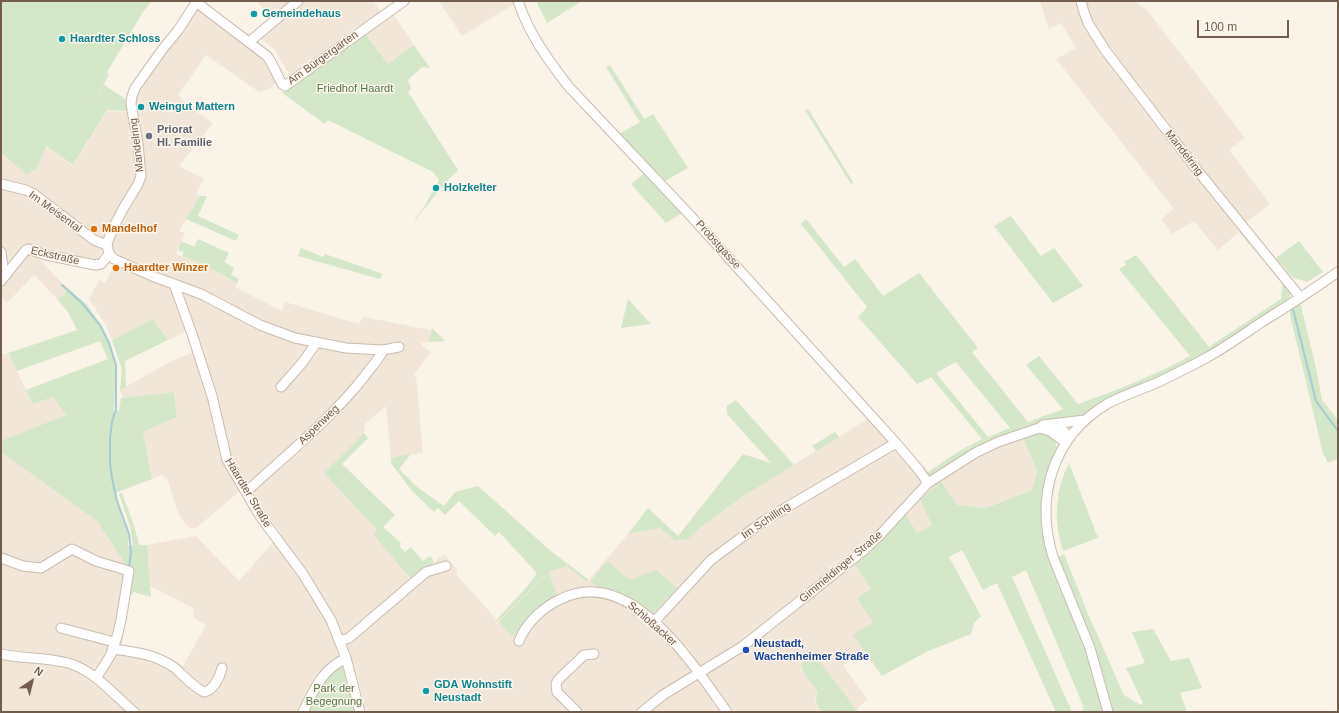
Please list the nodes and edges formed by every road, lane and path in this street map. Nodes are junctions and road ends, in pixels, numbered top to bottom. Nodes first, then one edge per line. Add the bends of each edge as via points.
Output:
1 (298, 1) edge
2 (404, 1) edge
3 (518, 1) edge
4 (1081, 1) edge
5 (197, 2) edge
6 (249, 42) junction
7 (1, 184) edge
8 (108, 250) junction
9 (1, 252) edge
10 (1338, 272) edge
11 (4, 277) edge
12 (174, 284) junction
13 (1300, 297) junction
14 (316, 343) junction
15 (400, 347) dead end
16 (383, 350) junction
17 (281, 387) dead end
18 (1085, 420) junction
19 (1051, 424) junction
20 (1039, 428) junction
21 (896, 443) junction
22 (1066, 443) junction
23 (928, 483) junction
24 (246, 492) junction
25 (1, 558) edge
26 (446, 566) dead end
27 (654, 622) junction
28 (61, 628) dead end
29 (340, 641) junction
30 (519, 641) dead end
31 (113, 646) junction
32 (1, 654) edge
33 (594, 654) dead end
34 (346, 658) junction
35 (222, 668) dead end
36 (699, 673) junction
37 (96, 678) junction
38 (134, 712) edge
39 (303, 712) edge
40 (360, 712) edge
41 (576, 712) edge
42 (642, 712) edge
43 (727, 712) edge
44 (1108, 712) edge

1 - 6 street
2 - 6 street, Am Bürgergarten via 287,86 282,84 267,56
3 - 21 street, Probstgasse via 537,44 570,87
4 - 13 street, Mandelring via 1088,23 1105,50
5 - 6 street, Am Bürgergarten
5 - 8 street, Mandelring via 135,88 132,96 141,176 119,215
7 - 8 street, Im Meisental via 34,194
8 - 11 street, Eckstraße via 101,264 95,265 28,249
8 - 12 street via 114,259
9 - 11 street, Eckstraße
10 - 13 street
12 - 14 street via 201,294 260,326
12 - 24 street, Haardter Straße via 212,396 227,460
13 - 18 street via 1206,358 1109,403
14 - 16 street
14 - 17 street
15 - 16 street
16 - 24 street, Aspenweg via 335,410
18 - 19 street, Gimmeldinger Straße
18 - 22 street
19 - 20 street, Gimmeldinger Straße
19 - 22 street via 1064,432
20 - 22 street via 1050,431
20 - 23 street, Gimmeldinger Straße via 975,453
21 - 23 street, Probstgasse
21 - 27 street, Im Schilling via 765,520 711,560
22 - 44 street via 1048,484 1047,534 1053,557 1090,648
23 - 36 street, Gimmeldinger Straße via 862,551 743,646
24 - 29 street, Haardter Straße via 260,516 321,601
25 - 31 street via 23,566 41,568 72,549 96,561 129,571
26 - 29 street via 426,572 349,638
27 - 30 street, Schloßacker via 619,597 603,592 582,592 555,601 525,628
27 - 36 street, Schloßacker via 679,646
28 - 31 street
29 - 34 street, Haardter Straße
31 - 35 street via 156,657 204,692 210,690
31 - 37 street
32 - 37 street via 69,663
33 - 41 street via 584,655 556,684 557,692
34 - 39 street via 322,676
34 - 40 street, Haardter Straße
36 - 42 street, Gimmeldinger Straße
36 - 43 street, Schloßacker
37 - 38 street

